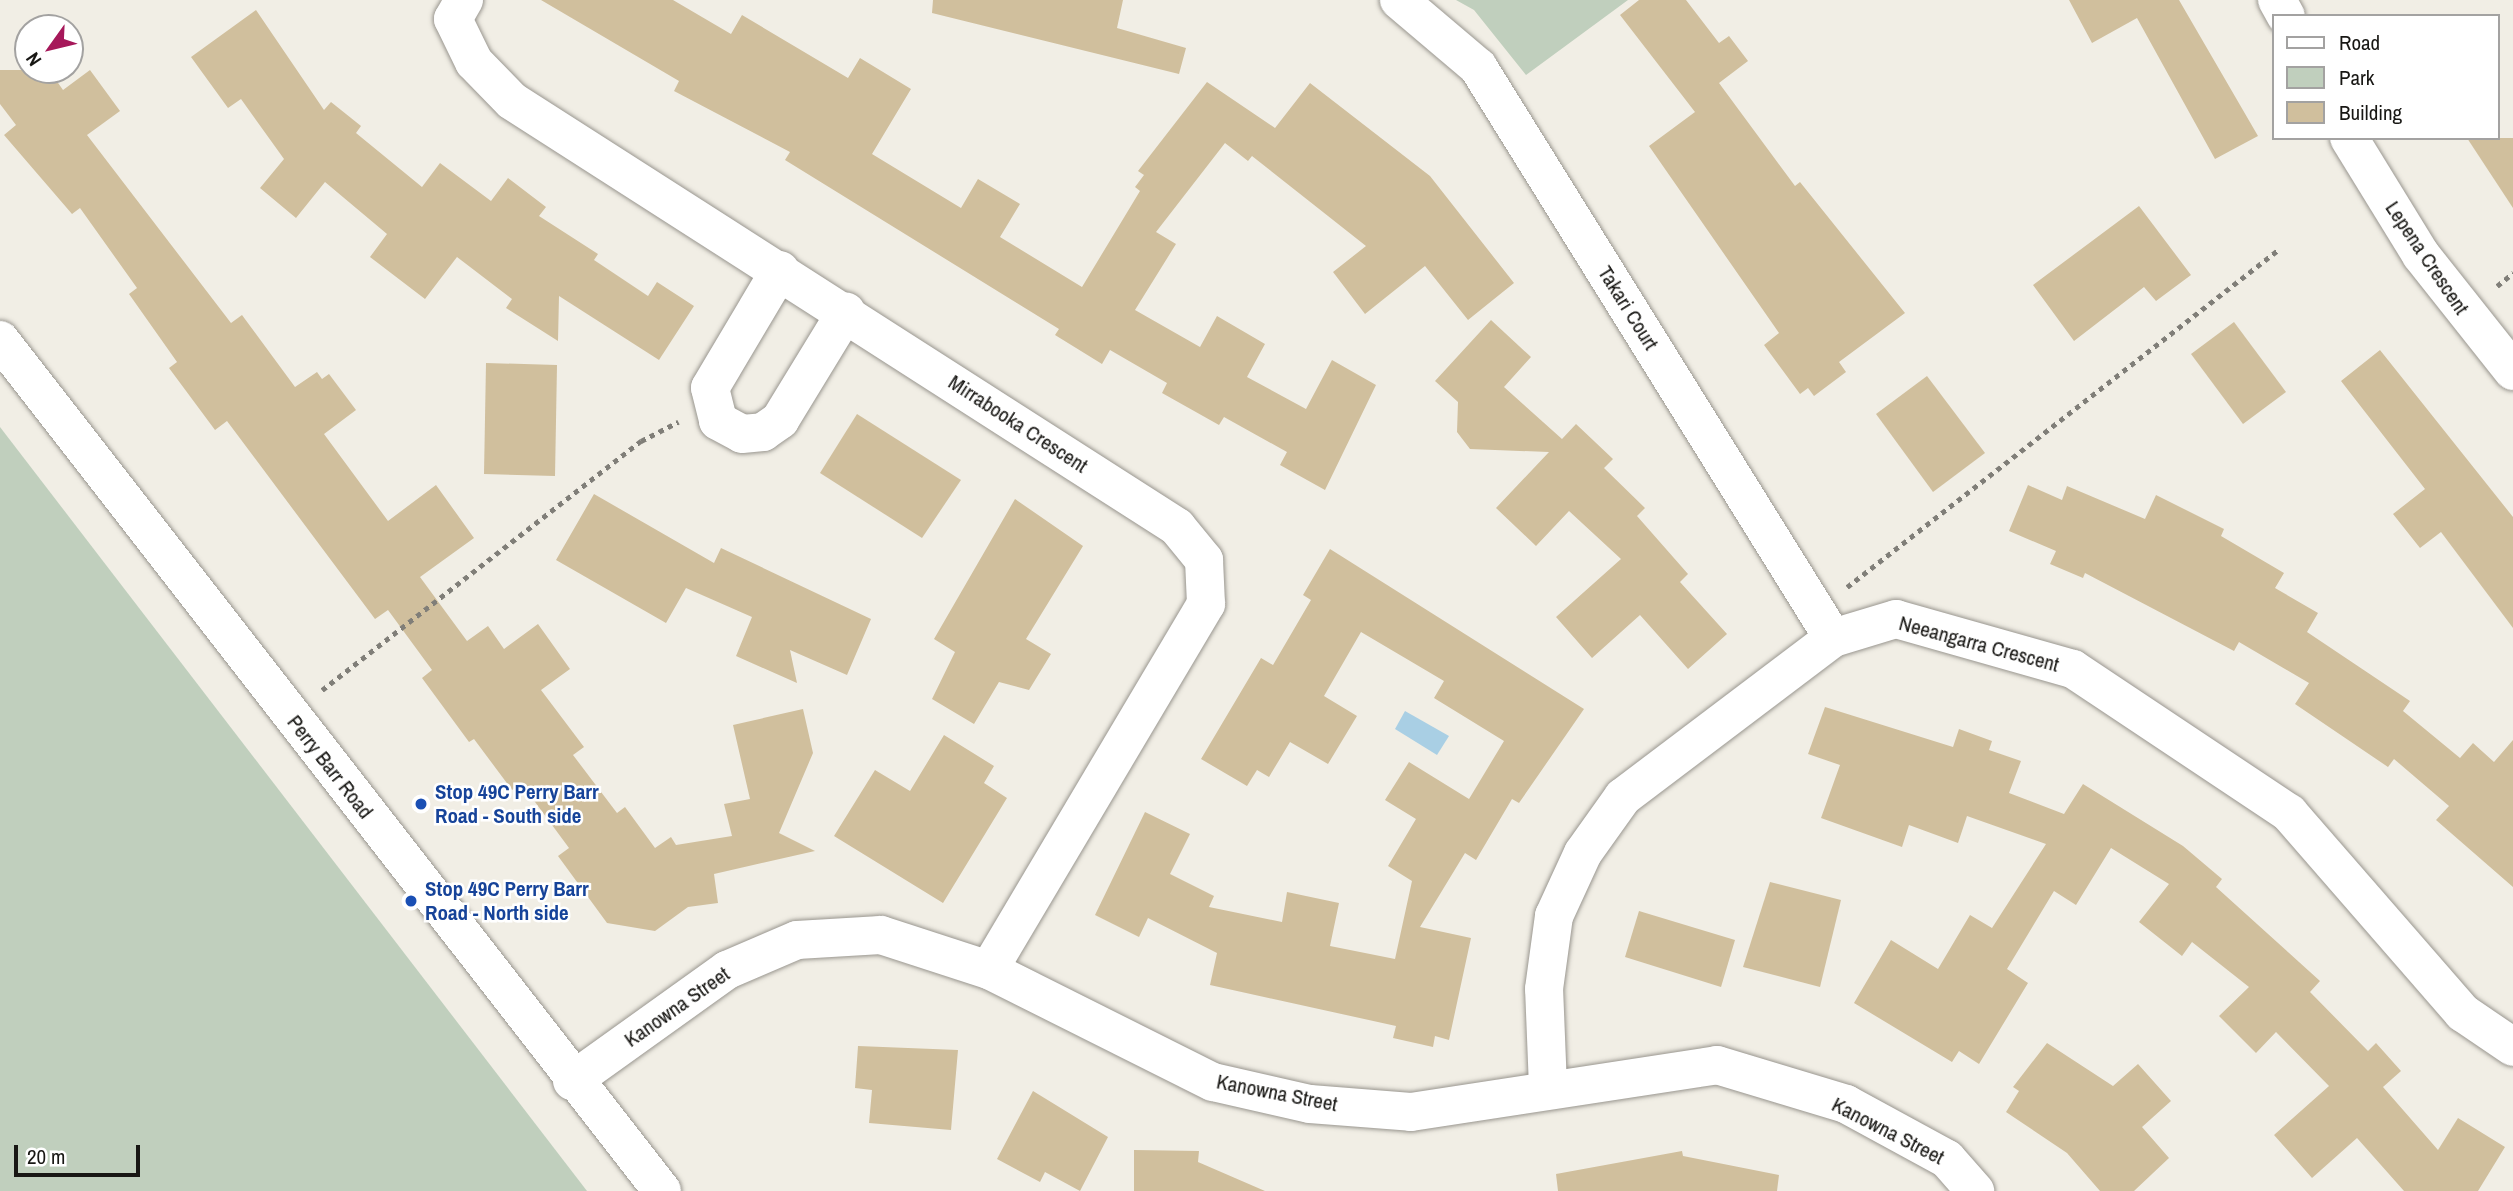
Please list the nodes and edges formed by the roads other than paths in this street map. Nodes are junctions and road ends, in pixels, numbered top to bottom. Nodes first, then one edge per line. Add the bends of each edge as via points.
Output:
1 (1399, 0) edge
2 (458, 10) edge
3 (2351, 140) edge
4 (780, 270) junction
5 (846, 312) junction
6 (0, 341) edge
7 (2513, 371) edge
8 (1824, 624) junction
9 (989, 970) junction
10 (2513, 1047) edge
11 (572, 1081) junction
12 (1548, 1087) junction
13 (662, 1191) edge
14 (1975, 1191) edge

1 - 8 street, Takari Court via 1478,67
2 - 4 street, Mirrabooka Crescent via 474,62 512,101
3 - 7 street, Lepena Crescent via 2421,255
4 - 5 street, Mirrabooka Crescent
4 - 5 street via 710,388 710,405 719,421 742,434 763,432 780,420
5 - 9 street, Mirrabooka Crescent via 1177,527 1204,560 1206,604
6 - 11 street, Perry Barr Road
8 - 10 street, Neeangarra Crescent via 1896,619 2073,669 2289,813 2463,1013
8 - 12 street, Neeangarra Crescent via 1623,797 1583,853 1554,916 1544,989
9 - 11 street, Kanowna Street via 881,936 797,940 727,970
9 - 12 street, Kanowna Street via 1213,1082 1310,1104 1411,1112
11 - 13 street, Perry Barr Road
12 - 14 street, Kanowna Street via 1717,1065 1846,1104 1947,1158

